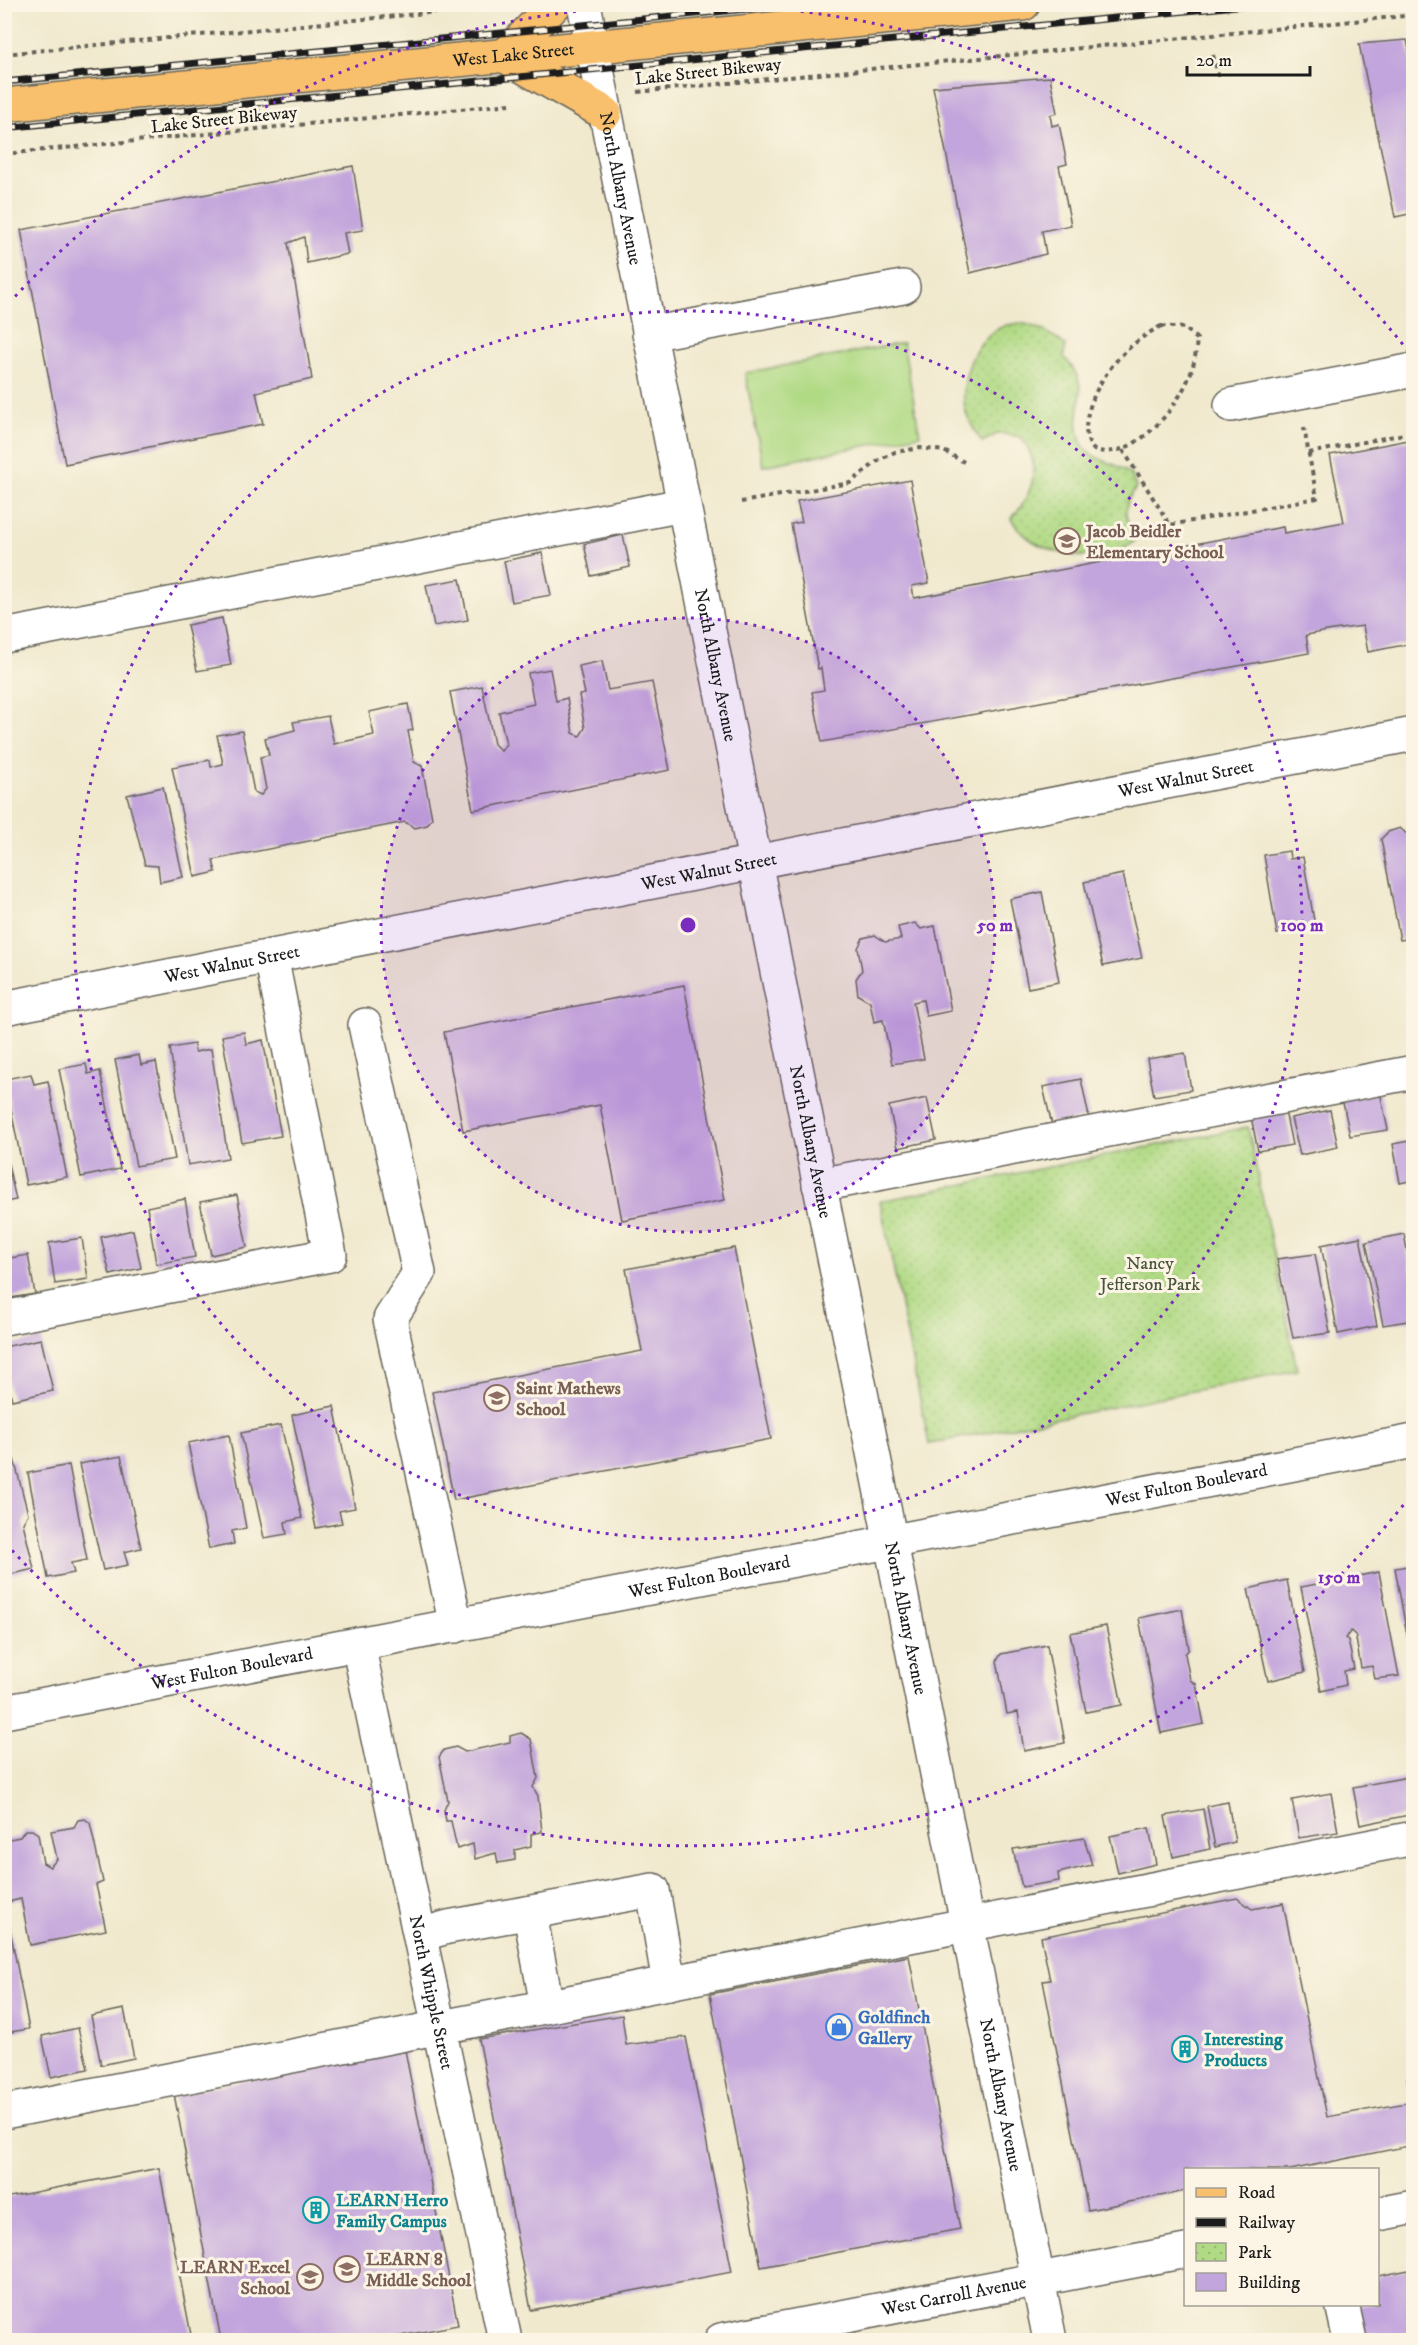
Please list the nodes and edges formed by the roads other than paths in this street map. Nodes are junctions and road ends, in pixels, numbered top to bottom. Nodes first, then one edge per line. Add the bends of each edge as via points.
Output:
1 (555, 4) edge
2 (584, 4) edge
3 (1023, 4) edge
4 (592, 47) junction
5 (505, 56) junction
6 (604, 104) junction
7 (4, 105) edge
8 (903, 287) dead end
9 (649, 334) junction
10 (1413, 370) edge
11 (1231, 405) dead end
12 (683, 505) junction
13 (4, 636) edge
14 (1413, 734) edge
15 (755, 862) junction
16 (271, 956) junction
17 (4, 1008) edge
18 (365, 1025) dead end
19 (1413, 1072) edge
20 (819, 1185) junction
21 (4, 1318) edge
22 (1413, 1441) edge
23 (890, 1542) junction
24 (456, 1626) junction
25 (358, 1644) junction
26 (4, 1712) edge
27 (1413, 1838) edge
28 (530, 1914) junction
29 (967, 1925) junction
30 (420, 1935) junction
31 (669, 1983) junction
32 (547, 2006) junction
33 (439, 2027) junction
34 (4, 2112) edge
35 (1413, 2206) edge
36 (1379, 2214) edge
37 (1184, 2251) edge
38 (1038, 2279) junction
39 (1342, 2306) edge
40 (505, 2340) edge
41 (721, 2340) edge
42 (1050, 2340) edge
43 (1350, 2340) edge

1 - 5 main road
2 - 4 street, North Albany Avenue
3 - 4 main road, West Lake Street
4 - 5 main road, West Lake Street
4 - 6 street, North Albany Avenue
5 - 6 main road
5 - 7 main road, West Lake Street
6 - 9 street, North Albany Avenue
8 - 9 street
9 - 12 street, North Albany Avenue
10 - 11 street
12 - 13 street
12 - 15 street, North Albany Avenue
14 - 15 street, West Walnut Street
15 - 16 street, West Walnut Street
15 - 20 street, North Albany Avenue
16 - 17 street, West Walnut Street
16 - 21 street via 330,1255
18 - 24 street via 419,1274 390,1319
19 - 20 street
20 - 23 street, North Albany Avenue
22 - 23 street, West Fulton Boulevard
23 - 24 street, West Fulton Boulevard
23 - 29 street, North Albany Avenue
24 - 25 street, West Fulton Boulevard
25 - 26 street, West Fulton Boulevard
25 - 30 street, North Whipple Street
27 - 29 street
28 - 30 street
28 - 31 street via 653,1890
28 - 32 street
29 - 31 street
29 - 38 street, North Albany Avenue
30 - 33 street, North Whipple Street
31 - 32 street
32 - 33 street
33 - 34 street
33 - 40 street, North Whipple Street
35 - 36 street
37 - 38 street, West Carroll Avenue
38 - 41 street, West Carroll Avenue
38 - 42 street, North Albany Avenue
39 - 43 street

